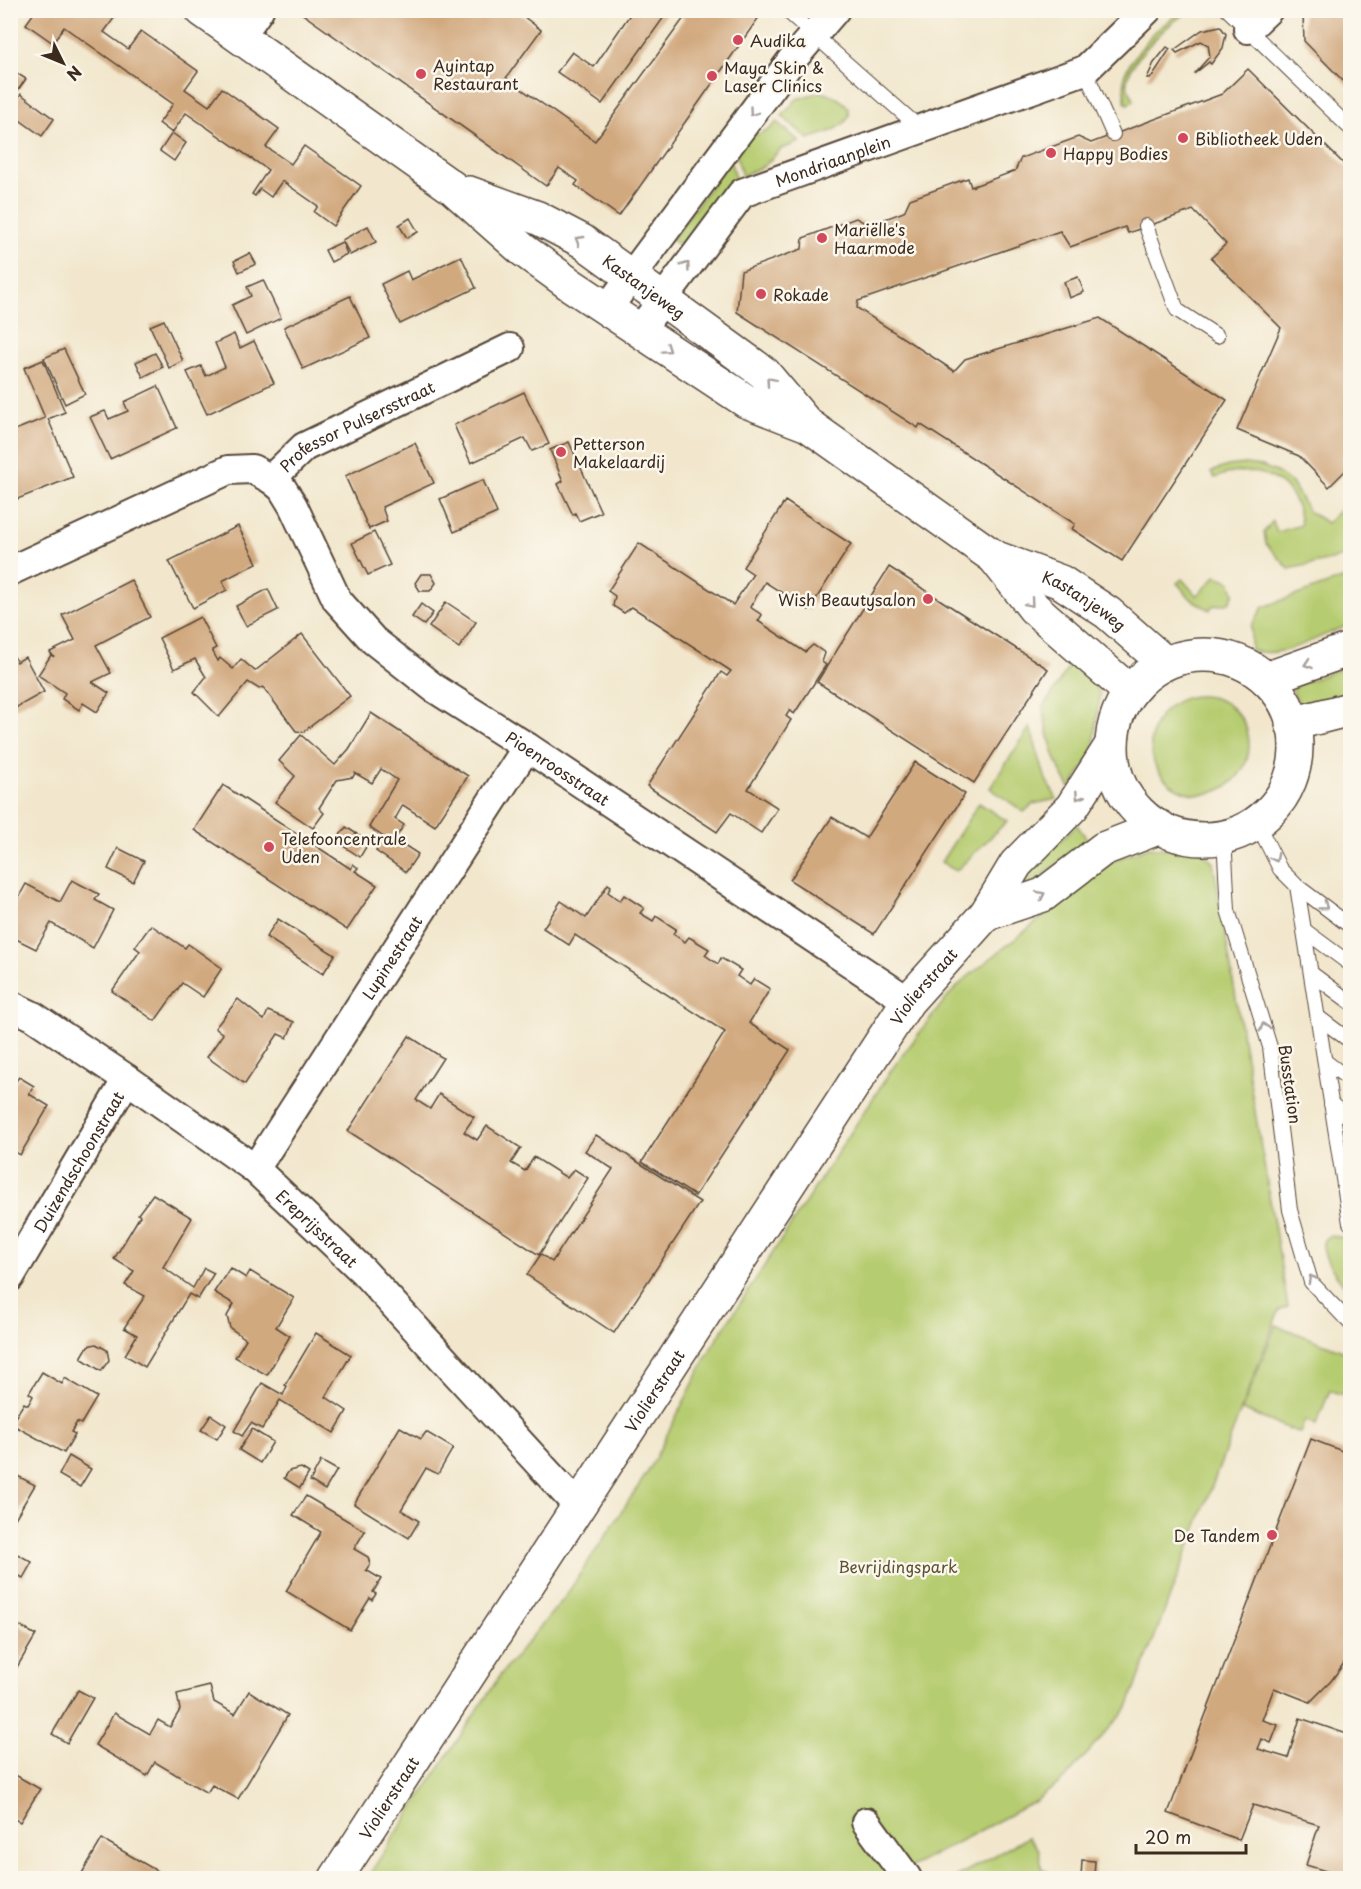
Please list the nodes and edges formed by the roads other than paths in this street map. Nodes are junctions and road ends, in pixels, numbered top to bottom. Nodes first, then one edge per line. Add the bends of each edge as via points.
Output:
1 (202, 10) edge
2 (259, 10) edge
3 (786, 10) edge
4 (835, 10) edge
5 (1147, 10) edge
6 (1248, 17) edge
7 (815, 33) junction
8 (240, 37) junction
9 (1085, 70) junction
10 (1350, 128) edge
11 (922, 130) junction
12 (1113, 134) dead end
13 (453, 188) junction
14 (1146, 226) dead end
15 (632, 276) junction
16 (662, 297) junction
17 (607, 309) junction
18 (640, 330) junction
19 (1217, 336) dead end
20 (510, 348) dead end
21 (808, 425) junction
22 (271, 478) junction
23 (994, 557) junction
24 (10, 571) edge
25 (1350, 650) edge
26 (1165, 663) junction
27 (1266, 679) junction
28 (1130, 691) junction
29 (1350, 709) edge
30 (1292, 724) junction
31 (1111, 746) junction
32 (527, 747) junction
33 (1258, 825) junction
34 (1160, 827) junction
35 (1224, 837) junction
36 (1297, 886) junction
37 (986, 914) junction
38 (1350, 926) edge
39 (1304, 930) junction
40 (1350, 964) edge
41 (1311, 973) junction
42 (908, 1001) junction
43 (1350, 1002) edge
44 (10, 1005) edge
45 (1318, 1017) junction
46 (1350, 1041) edge
47 (1324, 1061) junction
48 (127, 1079) junction
49 (1350, 1080) edge
50 (1331, 1104) junction
51 (1350, 1118) edge
52 (1338, 1148) junction
53 (1350, 1157) edge
54 (255, 1169) junction
55 (1348, 1193) edge
56 (1350, 1223) edge
57 (10, 1277) edge
58 (1350, 1323) edge
59 (576, 1505) junction
60 (866, 1822) dead end
61 (336, 1878) edge
62 (907, 1878) edge

1 - 8 street, Kastanjeweg
2 - 8 street
3 - 7 lane
4 - 7 street
5 - 9 street, Mondriaanplein
6 - 10 lane
7 - 11 lane
7 -> 15 street
8 - 13 street, Kastanjeweg
9 - 11 street, Mondriaanplein
9 - 12 lane
16 -> 11 street, Mondriaanplein via 742,193
15 -> 13 street, Kastanjeweg via 582,241 538,218
13 - 17 street, Kastanjeweg via 523,250
14 - 19 lane via 1177,310
15 - 16 street, Kastanjeweg
15 - 17 street
16 - 18 street, Mondriaanplein
21 -> 16 street, Kastanjeweg via 764,373
17 - 18 street, Kastanjeweg
18 -> 21 street, Kastanjeweg via 746,401
20 - 22 street, Professor Pulsersstraat via 304,447
21 - 23 street, Kastanjeweg
22 - 24 street, Professor Pulsersstraat via 252,469 228,470
22 - 32 street, Pioenroosstraat via 293,506 337,600 373,640 434,688
23 - 26 street, Kastanjeweg via 1061,582 1108,613
23 -> 28 street, Kastanjeweg via 1034,608
25 -> 27 street
26 - 27 street via 1198,654 1218,656 1240,662
26 - 28 street via 1146,674
27 - 30 street via 1278,693
28 - 31 street via 1113,727
29 - 30 street
30 - 33 street via 1291,773 1280,801
31 - 34 street via 1115,774 1129,801
31 -> 37 street, Violierstraat via 1072,807 1016,864
32 - 42 street, Pioenroosstraat
32 - 54 street, Lupinestraat
33 - 35 street
33 -> 36 lane via 1280,869
34 - 35 street via 1209,840
37 -> 34 street, Violierstraat via 1043,895 1103,849
58 -> 35 lane, Busstation via 1311,1282 1290,1210 1270,1047 1228,910
36 -> 38 lane
36 - 39 lane
37 - 42 street, Violierstraat
39 - 40 lane
39 - 41 lane
41 - 43 lane
41 - 45 lane
42 - 59 street, Violierstraat
44 - 48 street, Ereprijsstraat
45 - 46 lane
45 - 47 lane
47 - 49 lane
47 - 50 lane
48 - 54 street, Ereprijsstraat
48 - 57 street, Duizendschoonstraat
50 - 51 lane
50 - 52 lane
52 - 53 lane
52 - 55 lane
54 - 59 street, Ereprijsstraat via 363,1270
55 - 56 lane
59 - 61 street, Violierstraat
60 - 62 street

